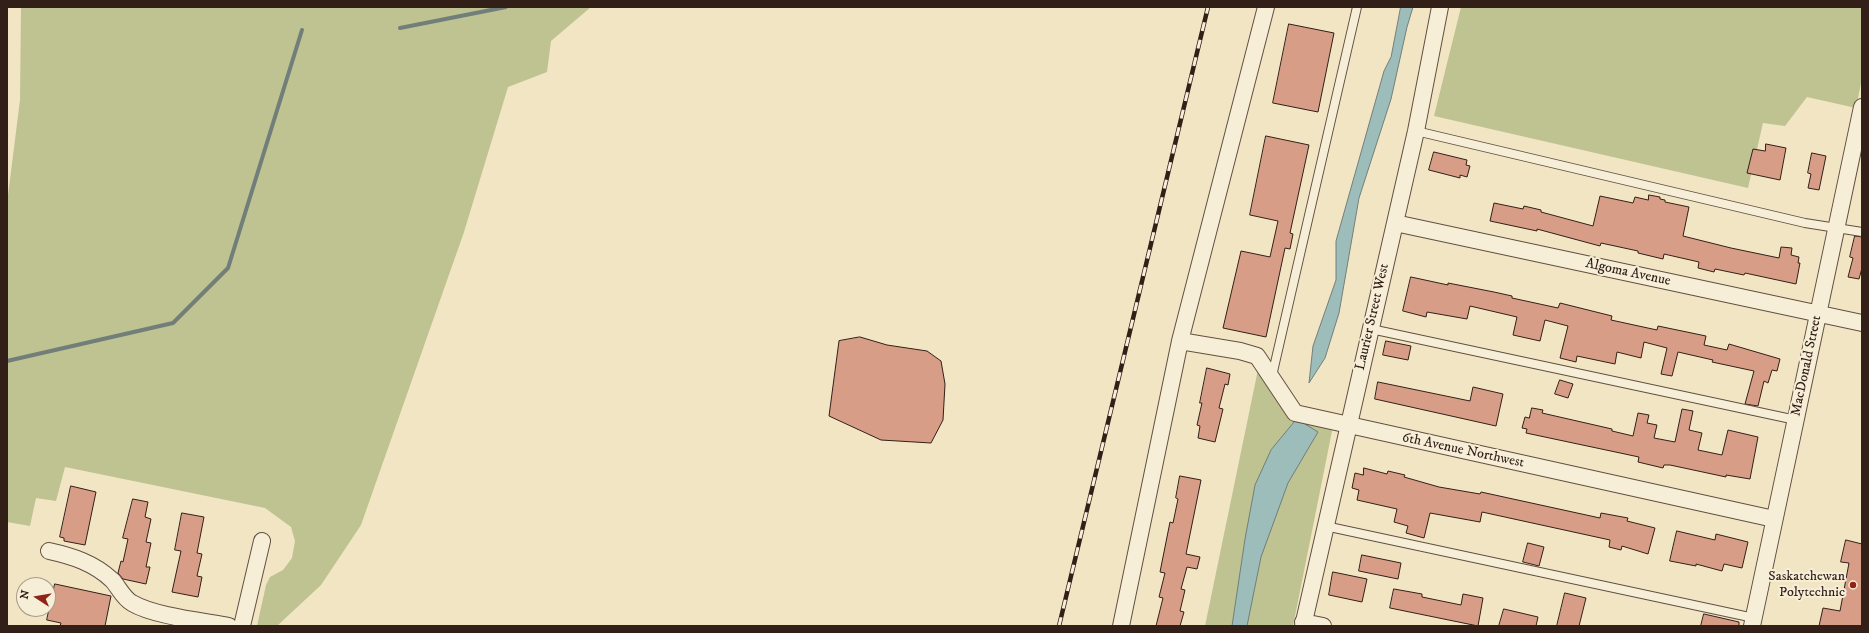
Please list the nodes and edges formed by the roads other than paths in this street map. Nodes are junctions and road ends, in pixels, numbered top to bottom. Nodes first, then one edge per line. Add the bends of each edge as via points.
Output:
1 (1266, 7) edge
2 (1357, 7) edge
3 (1440, 7) edge
4 (1861, 114) edge
5 (1416, 131) junction
6 (1395, 223) junction
7 (1837, 228) junction
8 (1862, 232) edge
9 (1818, 314) junction
10 (1862, 324) edge
11 (1371, 329) junction
12 (1180, 340) junction
13 (1271, 377) junction
14 (1796, 420) junction
15 (1347, 426) junction
16 (1774, 519) junction
17 (1325, 526) junction
18 (262, 541) dead end
19 (49, 551) dead end
20 (1753, 622) edge
21 (1303, 624) edge
22 (229, 626) edge
23 (242, 626) edge
24 (1121, 626) edge
25 (1323, 626) edge

1 - 12 street
2 - 13 lane
3 - 5 street, Laurier Street West
4 - 7 street, MacDonald Street
5 - 6 street, Laurier Street West
5 - 7 lane
6 - 9 street, Algoma Avenue
6 - 11 street, Laurier Street West
7 - 8 lane
7 - 9 street, MacDonald Street
9 - 10 street, Algoma Avenue
9 - 14 street, MacDonald Street
11 - 14 lane
11 - 15 street, Laurier Street West
12 - 13 street, 6th Avenue Northwest via 1257,356
12 - 24 street
13 - 15 street, 6th Avenue Northwest via 1295,413
14 - 16 street, MacDonald Street
15 - 16 street, 6th Avenue Northwest
15 - 17 street, Laurier Street West
16 - 20 street, MacDonald Street
17 - 20 lane
17 - 21 street, Laurier Street West
18 - 23 street
19 - 22 street via 68,555 96,567 112,580 131,602 164,613
21 - 25 street

